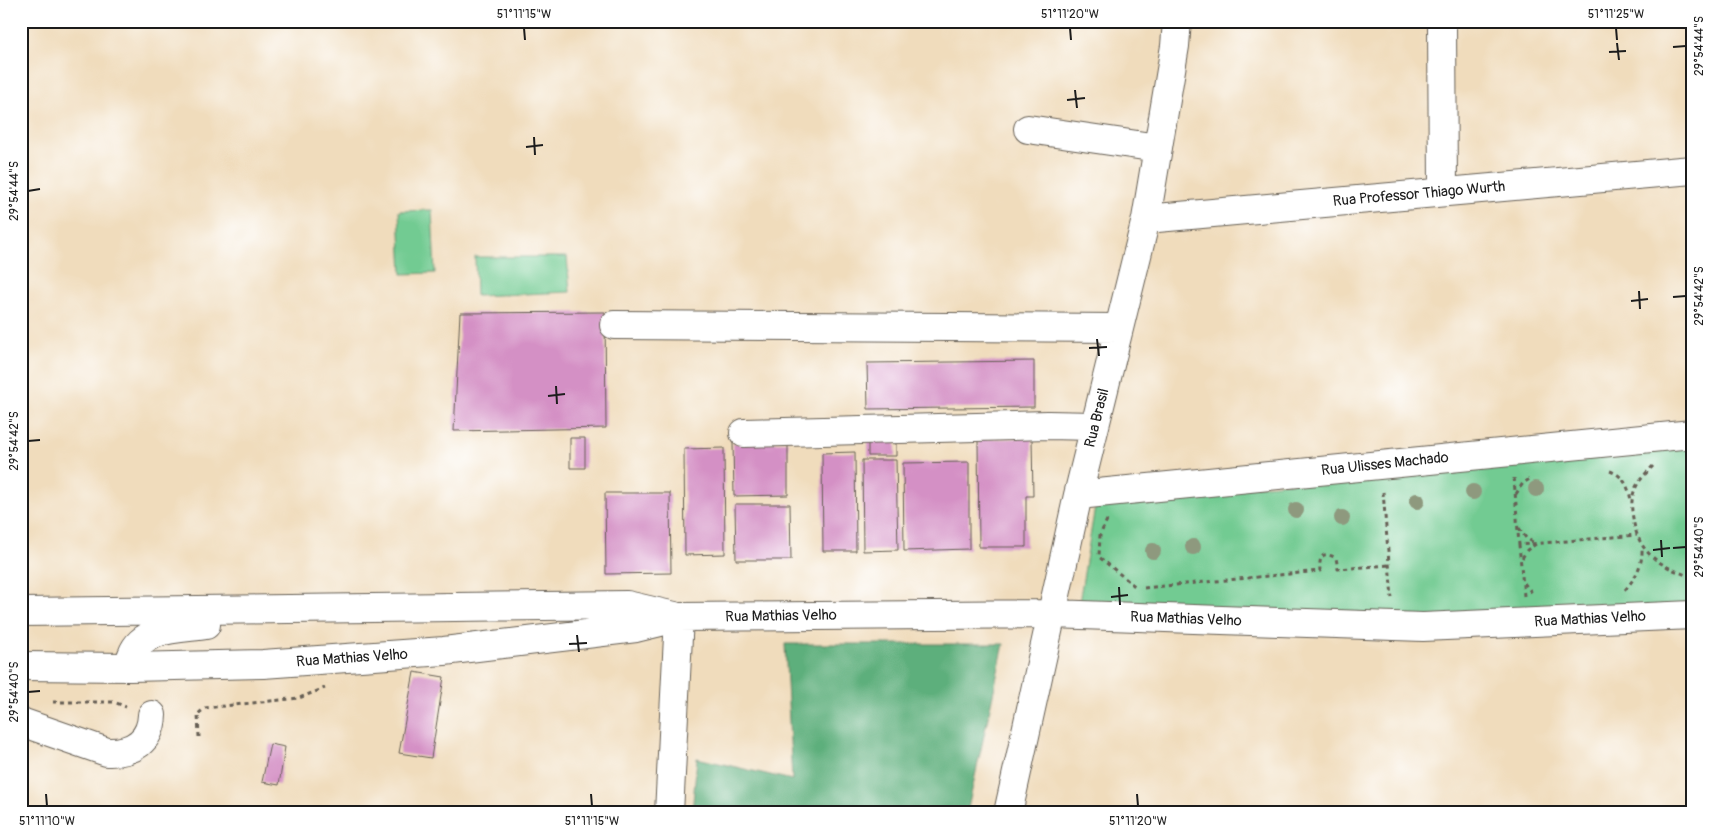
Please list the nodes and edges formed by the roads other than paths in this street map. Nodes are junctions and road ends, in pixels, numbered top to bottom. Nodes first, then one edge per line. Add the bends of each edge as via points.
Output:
1 (1177, 21) edge
2 (1442, 21) edge
3 (1028, 129) dead end
4 (1158, 148) junction
5 (1692, 170) edge
6 (1443, 192) junction
7 (1146, 219) junction
8 (614, 325) dead end
9 (1119, 328) junction
10 (1095, 426) junction
11 (744, 433) dead end
12 (1692, 434) edge
13 (1078, 495) junction
14 (299, 610) junction
15 (21, 612) edge
16 (1052, 614) junction
17 (1692, 615) edge
18 (679, 617) junction
19 (21, 666) edge
20 (130, 667) junction
21 (152, 715) dead end
22 (21, 722) edge
23 (669, 813) edge
24 (1008, 813) edge

1 - 4 street, Rua Brasil
2 - 6 street
3 - 4 street
4 - 7 street, Rua Brasil
5 - 6 street, Rua Professor Thiago Wurth
6 - 7 street, Rua Professor Thiago Wurth
7 - 9 street, Rua Brasil
8 - 9 street
9 - 10 street, Rua Brasil
10 - 11 street
10 - 13 street, Rua Brasil
12 - 13 street, Rua Ulisses Machado
13 - 16 street, Rua Brasil
14 - 15 street, Rua Mathias Velho
14 - 18 street, Rua Mathias Velho via 627,606
14 - 20 street via 147,636 132,655
16 - 17 street, Rua Mathias Velho via 1423,627
16 - 18 street, Rua Mathias Velho
16 - 24 street, Rua Brasil
18 - 20 street, Rua Mathias Velho via 636,628 444,651 263,664
18 - 23 street
19 - 20 street, Rua Mathias Velho
21 - 22 street via 148,733 141,742 121,752 108,752

